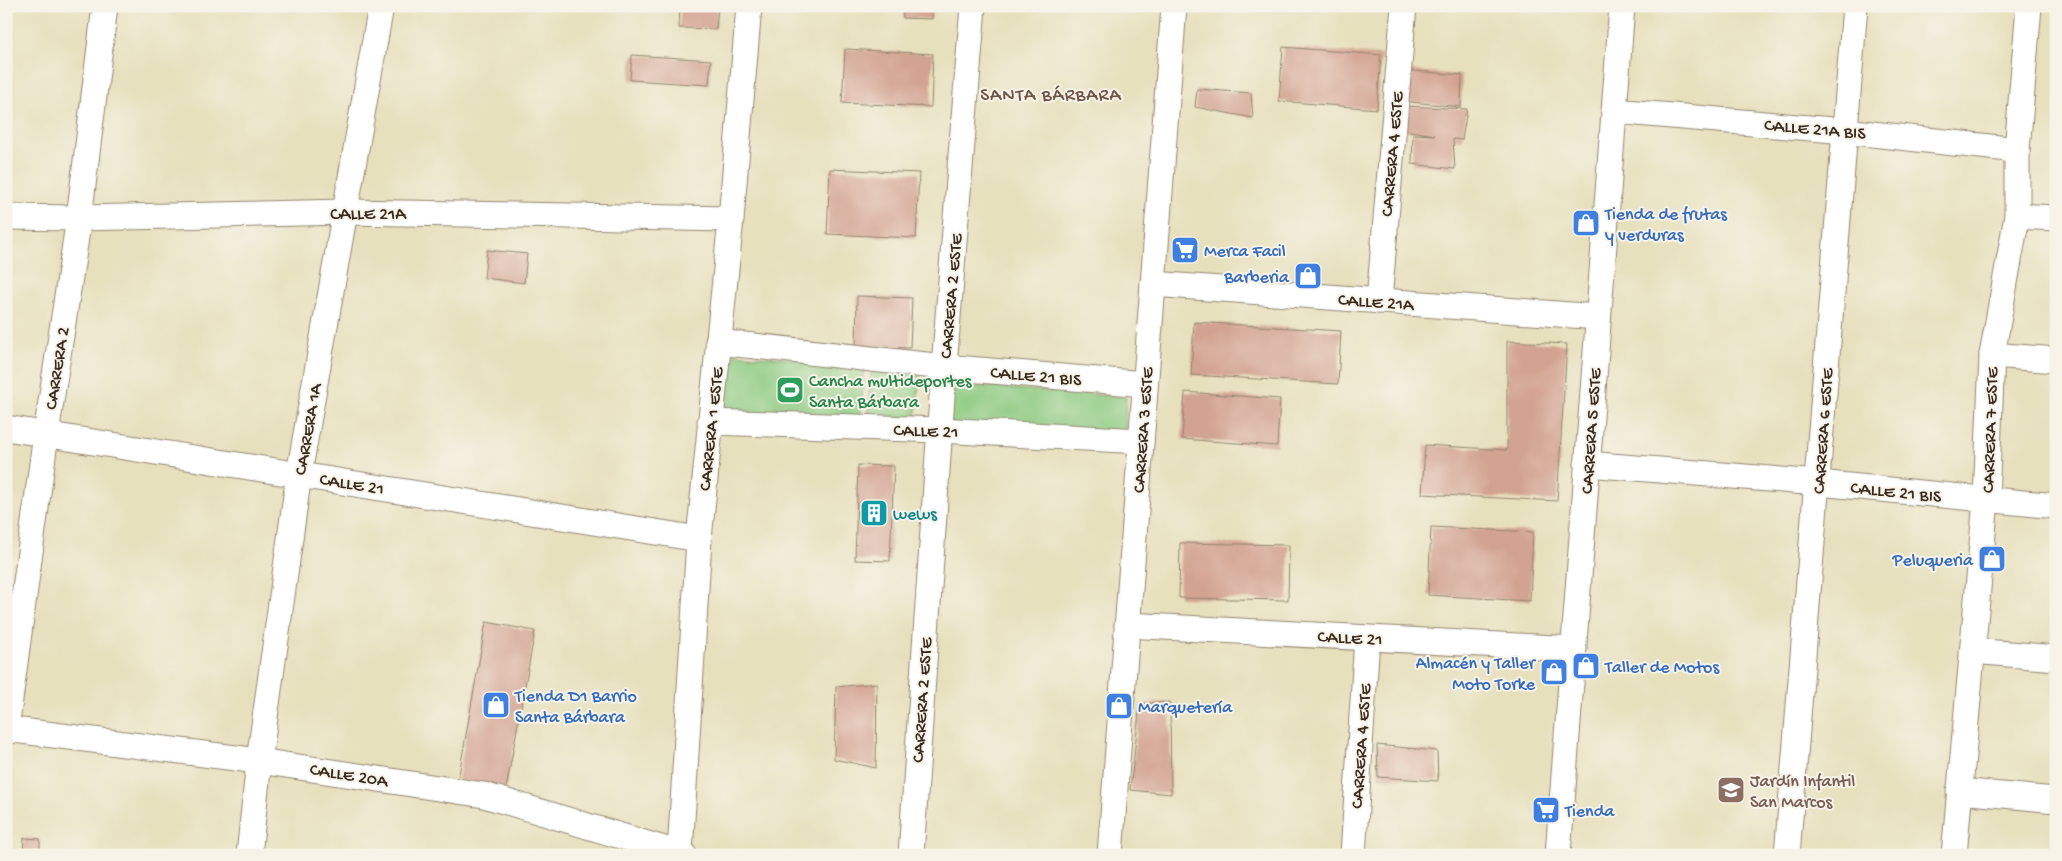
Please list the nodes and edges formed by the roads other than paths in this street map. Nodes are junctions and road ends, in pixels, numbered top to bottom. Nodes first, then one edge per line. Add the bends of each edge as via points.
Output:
1 (105, 6) edge
2 (381, 6) edge
3 (749, 6) edge
4 (973, 6) edge
5 (1174, 6) edge
6 (1404, 6) edge
7 (1622, 6) edge
8 (1855, 6) edge
9 (2029, 6) edge
10 (1614, 111) junction
11 (1845, 131) junction
12 (2017, 150) junction
13 (346, 212) junction
14 (2017, 216) junction
15 (6, 217) edge
16 (79, 218) junction
17 (2056, 218) edge
18 (731, 219) junction
19 (1153, 284) junction
20 (1379, 301) junction
21 (1598, 317) junction
22 (718, 342) junction
23 (1992, 356) junction
24 (2056, 360) edge
25 (944, 366) junction
26 (1145, 384) junction
27 (710, 422) junction
28 (6, 428) edge
29 (939, 430) junction
30 (46, 434) junction
31 (1141, 441) junction
32 (1587, 464) junction
33 (299, 474) junction
34 (1818, 483) junction
35 (1986, 500) junction
36 (2056, 506) edge
37 (699, 539) junction
38 (1127, 625) junction
39 (1367, 638) junction
40 (1574, 649) junction
41 (1972, 652) junction
42 (2056, 658) edge
43 (6, 729) edge
44 (259, 761) junction
45 (1959, 791) junction
46 (2056, 800) edge
47 (682, 854) edge
48 (249, 855) edge
49 (911, 855) edge
50 (1110, 855) edge
51 (1353, 855) edge
52 (1558, 855) edge
53 (1786, 855) edge
54 (1954, 855) edge

1 - 16 street, CARRERA 2
2 - 13 street, CARRERA 1A
3 - 18 street, CARRERA 1 ESTE
4 - 25 street, CARRERA 2 ESTE
5 - 19 street, CARRERA 3 ESTE
6 - 20 street, CARRERA 4 ESTE
7 - 10 street, CARRERA 5 ESTE
8 - 11 street, CARRERA 6 ESTE
9 - 12 street, CARRERA 7 ESTE
10 - 11 street, CALLE 21A BIS
10 - 21 street, CARRERA 5 ESTE
11 - 12 street, CALLE 21A BIS
11 - 34 street, CARRERA 6 ESTE
12 - 14 street, CARRERA 7 ESTE
13 - 16 street, CALLE 21A
13 - 18 street, CALLE 21A
13 - 33 street, CARRERA 1A
14 - 17 street
14 - 23 street, CARRERA 7 ESTE
15 - 16 street, CALLE 21A
16 - 30 street, CARRERA 2
18 - 22 street, CARRERA 1 ESTE
19 - 20 street, CALLE 21A
19 - 26 street, CARRERA 3 ESTE
20 - 21 street, CALLE 21A
21 - 32 street, CARRERA 5 ESTE
22 - 25 street, CALLE 21 BIS
22 - 27 street, CARRERA 1 ESTE
23 - 24 street
23 - 35 street, CARRERA 7 ESTE
25 - 26 street, CALLE 21 BIS
25 - 29 street, CARRERA 2 ESTE
26 - 31 street, CARRERA 3 ESTE
27 - 29 street, CALLE 21
27 - 37 street, CARRERA 1 ESTE
28 - 30 street, CALLE 21
29 - 31 street, CALLE 21
29 - 49 street, CARRERA 2 ESTE
30 - 33 street, CALLE 21
30 - 43 street, CARRERA 2
31 - 38 street, CARRERA 3 ESTE
32 - 34 street, CALLE 21 BIS
32 - 40 street, CARRERA 5 ESTE
33 - 37 street, CALLE 21
33 - 44 street, CARRERA 1A
34 - 35 street, CALLE 21 BIS
34 - 53 street, CARRERA 6 ESTE
35 - 36 street, CALLE 21 BIS
35 - 41 street, CARRERA 7 ESTE
37 - 47 street, CARRERA 1 ESTE
38 - 39 street, CALLE 21
38 - 50 street, CARRERA 3 ESTE
39 - 40 street, CALLE 21
39 - 51 street, CARRERA 4 ESTE
40 - 52 street, CARRERA 5 ESTE
41 - 42 street
41 - 45 street, CARRERA 7 ESTE
43 - 44 street, CALLE 20A
44 - 47 street, CALLE 20A via 484,795
44 - 48 street, CARRERA 1A
45 - 46 street
45 - 54 street, CARRERA 7 ESTE

